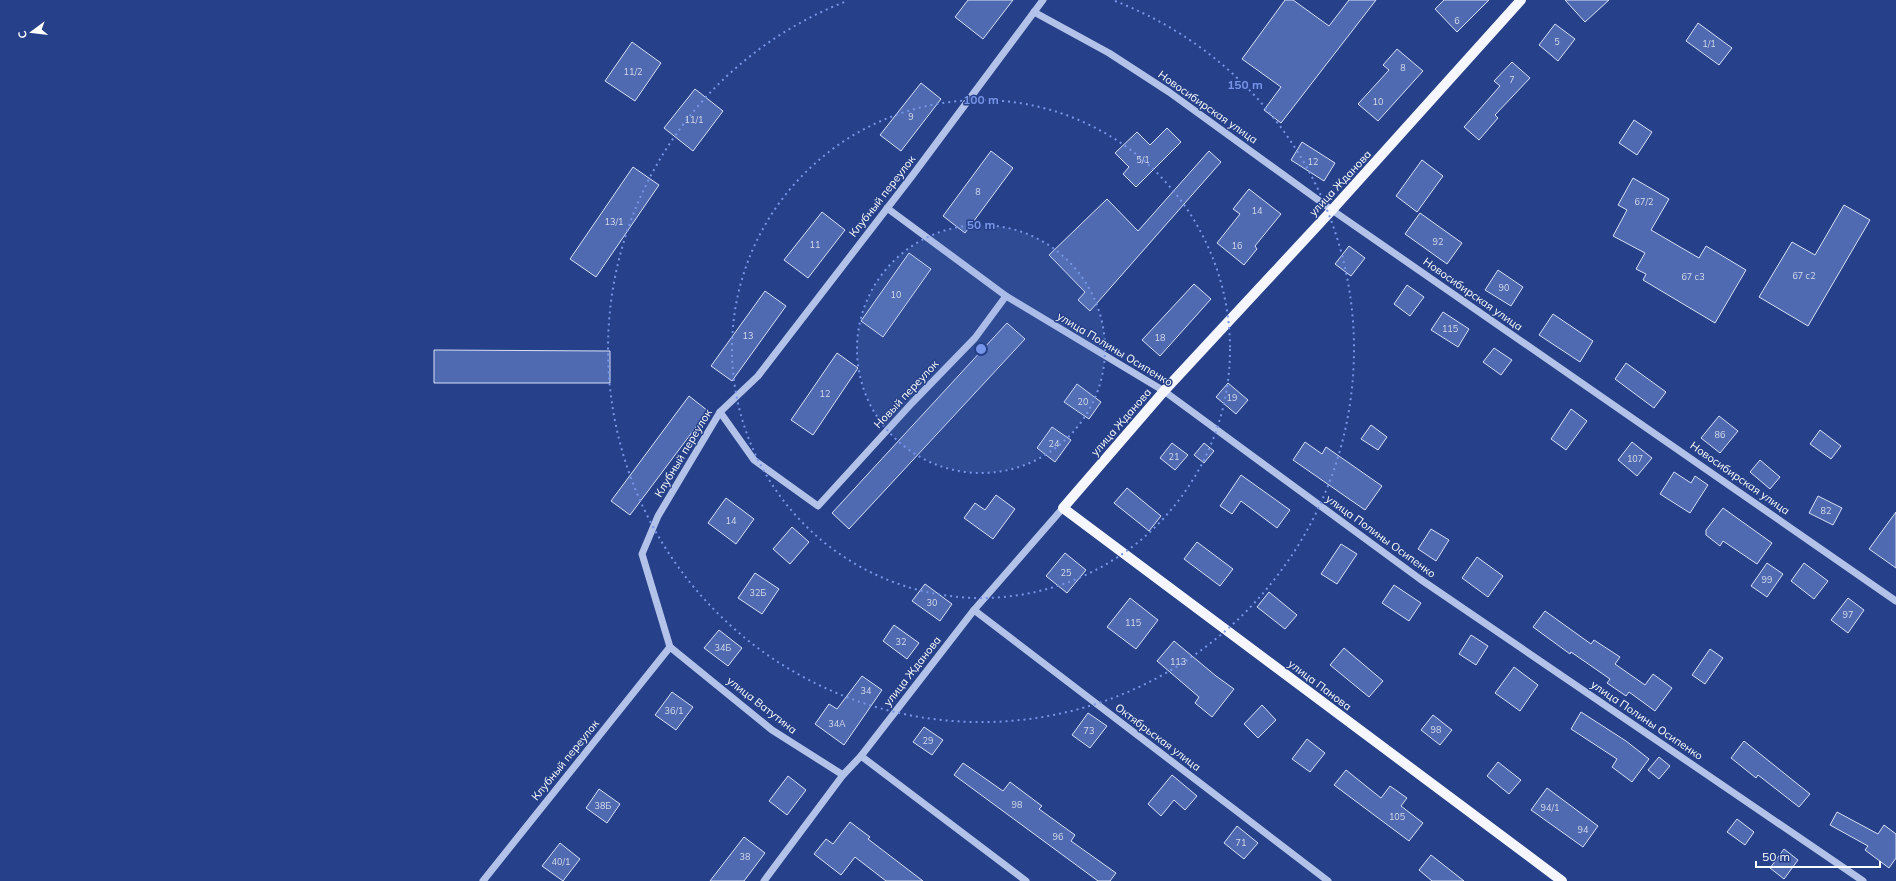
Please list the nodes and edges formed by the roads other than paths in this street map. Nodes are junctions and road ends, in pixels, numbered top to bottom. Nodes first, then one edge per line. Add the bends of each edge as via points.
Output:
1 (1043, 0) edge
2 (1521, 0) edge
3 (1034, 12) junction
4 (887, 208) junction
5 (1332, 210) junction
6 (1006, 296) junction
7 (1164, 391) junction
8 (720, 412) junction
9 (1063, 508) junction
10 (1896, 601) edge
11 (974, 610) junction
12 (670, 647) junction
13 (861, 756) junction
14 (843, 775) junction
15 (483, 881) edge
16 (764, 881) edge
17 (1026, 881) edge
18 (1328, 881) edge
19 (1562, 881) edge
20 (1863, 881) edge

1 - 3 street, Клубный переулок
2 - 5 main road, улица Жданова
3 - 4 street, Клубный переулок
3 - 5 street, Новосибирская улица via 1109,53 1169,92
4 - 6 street, улица Полины Осипенко
4 - 8 street, Клубный переулок via 758,376
5 - 7 main road, улица Жданова
5 - 10 street, Новосибирская улица
6 - 7 street, улица Полины Осипенко
6 - 8 street, Новый переулок via 975,338 818,506 754,460
7 - 9 main road, улица Жданова
7 - 20 street, улица Полины Осипенко via 1420,579
8 - 12 street, Клубный переулок via 658,516 642,554
9 - 11 street, улица Жданова
9 - 19 main road, улица Панова
11 - 13 street, улица Жданова
11 - 18 street, Октябрьская улица
12 - 14 street, улица Ватутина via 772,730
12 - 15 street, Клубный переулок
13 - 14 street, улица Жданова
13 - 17 street
14 - 16 street, улица Жданова

